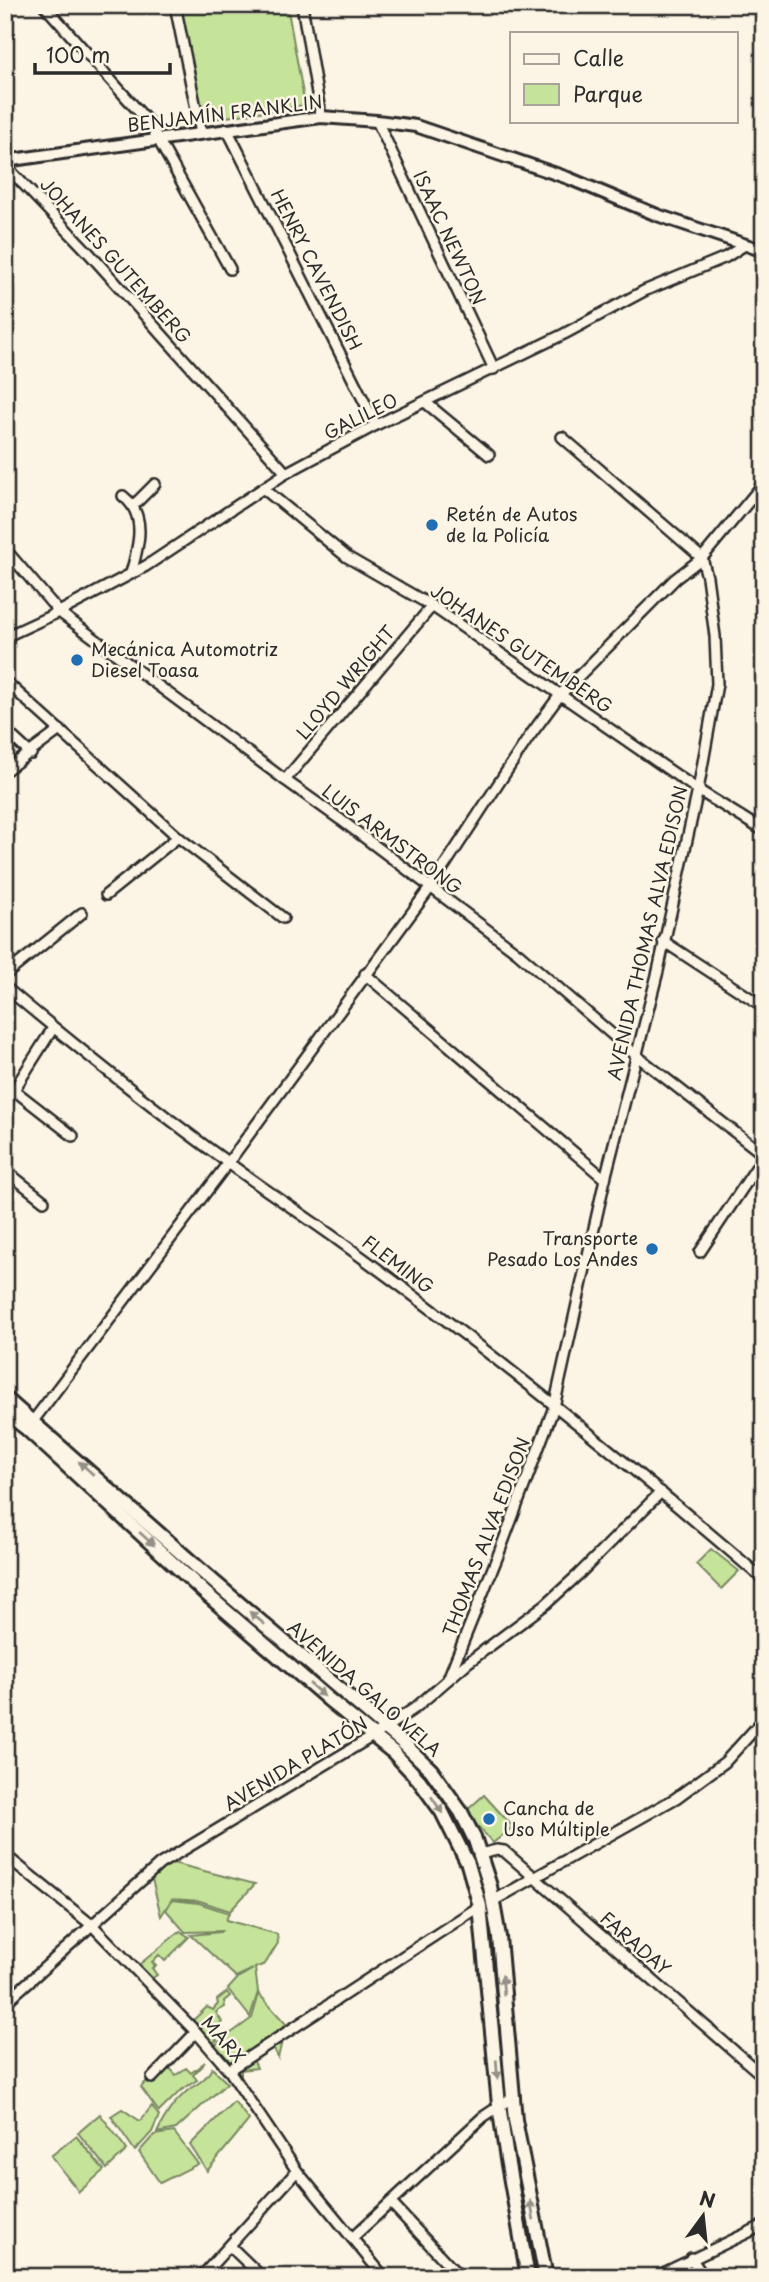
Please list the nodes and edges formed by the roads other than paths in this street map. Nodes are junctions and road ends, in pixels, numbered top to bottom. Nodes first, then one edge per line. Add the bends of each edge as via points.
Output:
1 (44, 5) edge
2 (175, 5) edge
3 (302, 5) edge
4 (321, 117) junction
5 (377, 121) junction
6 (227, 129) junction
7 (201, 132) junction
8 (159, 139) junction
9 (5, 163) edge
10 (743, 246) junction
11 (764, 251) edge
12 (230, 269) dead end
13 (494, 369) junction
14 (425, 402) junction
15 (376, 425) junction
16 (562, 437) dead end
17 (489, 455) dead end
18 (286, 473) junction
19 (764, 483) edge
20 (155, 484) dead end
21 (264, 489) junction
22 (123, 496) dead end
23 (134, 505) junction
24 (5, 549) edge
25 (702, 558) junction
26 (131, 573) junction
27 (432, 606) junction
28 (59, 612) junction
29 (5, 637) edge
30 (5, 681) edge
31 (560, 695) junction
32 (5, 730) edge
33 (60, 730) junction
34 (31, 754) junction
35 (5, 771) edge
36 (285, 780) junction
37 (698, 790) junction
38 (764, 831) edge
39 (178, 837) junction
40 (430, 888) junction
41 (106, 895) dead end
42 (82, 913) dead end
43 (283, 918) dead end
44 (663, 941) junction
45 (365, 974) junction
46 (5, 975) edge
47 (5, 987) edge
48 (764, 1007) edge
49 (54, 1028) junction
50 (637, 1056) junction
51 (14, 1090) junction
52 (5, 1104) edge
53 (73, 1136) dead end
54 (764, 1156) edge
55 (228, 1163) junction
56 (5, 1170) edge
57 (606, 1179) junction
58 (44, 1201) dead end
59 (700, 1252) dead end
60 (5, 1398) edge
61 (554, 1407) junction
62 (5, 1412) edge
63 (30, 1425) junction
64 (661, 1492) junction
65 (764, 1580) edge
66 (209, 1587) junction
67 (448, 1679) junction
68 (764, 1719) edge
69 (386, 1728) junction
70 (373, 1736) junction
71 (480, 1854) junction
72 (5, 1855) edge
73 (534, 1878) junction
74 (487, 1903) junction
75 (93, 1926) junction
76 (5, 2003) edge
77 (196, 2032) junction
78 (229, 2070) junction
79 (764, 2077) edge
80 (152, 2078) dead end
81 (513, 2097) junction
82 (499, 2105) junction
83 (298, 2171) junction
84 (391, 2203) junction
85 (764, 2225) edge
86 (352, 2238) junction
87 (230, 2246) junction
88 (691, 2258) junction
89 (526, 2275) edge
90 (201, 2277) edge
91 (262, 2277) edge
92 (384, 2277) edge
93 (460, 2277) edge
94 (546, 2277) edge
95 (655, 2277) edge
96 (704, 2277) edge

1 - 8 street
2 - 7 street
3 - 4 street
4 - 5 street, BENJAMÍN FRANKLIN
4 - 6 street, BENJAMÍN FRANKLIN
5 - 10 street, BENJAMÍN FRANKLIN via 416,126 568,178
5 - 13 street, ISAAC NEWTON
6 - 7 street, BENJAMÍN FRANKLIN
6 - 15 street, HENRY CAVENDISH
7 - 8 street, BENJAMÍN FRANKLIN
8 - 9 street, BENJAMÍN FRANKLIN
8 - 12 street
9 - 18 street, JOHANES GUTEMBERG
10 - 11 street, BENJAMÍN FRANKLIN
10 - 13 street, GALILEO
13 - 14 street, GALILEO
14 - 15 street, GALILEO
14 - 17 street
15 - 18 street, GALILEO
16 - 25 street
18 - 21 street, GALILEO
19 - 25 street
20 - 23 street
21 - 26 street, GALILEO
21 - 27 street, JOHANES GUTEMBERG via 347,557
22 - 23 street
23 - 26 street via 140,538
24 - 28 street, LUIS ARMSTRONG
25 - 31 street via 675,579
25 - 37 street, AVENIDA THOMAS ALVA EDISON via 715,636 717,684
26 - 28 street, GALILEO
27 - 31 street, JOHANES GUTEMBERG
27 - 36 street, LLOYD WRIGHT
28 - 29 street, GALILEO
28 - 36 street, LUIS ARMSTRONG
30 - 33 street
31 - 37 street, JOHANES GUTEMBERG
31 - 40 street
32 - 34 street
33 - 34 street
33 - 39 street
34 - 35 street
36 - 40 street, LUIS ARMSTRONG
37 - 38 street, JOHANES GUTEMBERG
37 - 44 street, AVENIDA THOMAS ALVA EDISON
39 - 41 street
39 - 43 street
40 - 45 street
40 - 50 street, LUIS ARMSTRONG via 518,953
42 - 46 street
44 - 48 street
44 - 50 street, AVENIDA THOMAS ALVA EDISON
45 - 55 street
45 - 57 street
47 - 49 street, FLEMING
49 - 51 street
49 - 55 street, FLEMING
50 - 54 street, LUIS ARMSTRONG
50 - 57 street, AVENIDA THOMAS ALVA EDISON
51 - 52 street
51 - 53 street
54 - 59 street
55 - 61 street, FLEMING via 348,1247
55 - 63 street
56 - 58 street
57 - 61 street, AVENIDA THOMAS ALVA EDISON
60 - 63 main road, AVENIDA GALO VELA
61 - 64 street, FLEMING
61 - 67 street, THOMAS ALVA EDISON
62 - 63 main road, AVENIDA GALO VELA
63 - 66 main road, AVENIDA GALO VELA
64 - 65 street, FLEMING
64 - 67 street, AVENIDA PLATÓN via 546,1604
69 -> 66 main road, AVENIDA GALO VELA
66 -> 70 main road, AVENIDA GALO VELA
67 - 69 street, AVENIDA PLATÓN
68 - 73 street via 725,1762 676,1798
69 - 70 street, AVENIDA PLATÓN
69 - 71 main road, AVENIDA GALO VELA via 444,1786
70 -> 74 main road, AVENIDA GALO VELA via 419,1780 442,1812
70 - 75 street, AVENIDA PLATÓN via 160,1864
71 - 73 street, FARADAY via 504,1851
71 - 74 main road, AVENIDA GALO VELA
72 - 75 street, MARX
73 - 74 street
73 - 79 street, FARADAY
74 - 78 street
81 -> 74 main road, AVENIDA GALO VELA via 499,1937
74 -> 82 main road, AVENIDA GALO VELA
75 - 76 street, AVENIDA PLATÓN
75 - 77 street, MARX
77 - 78 street, MARX
77 - 80 street
78 - 83 street, MARX
81 - 82 street
94 -> 81 main road, AVENIDA GALO VELA
82 - 84 street
82 - 89 main road, AVENIDA GALO VELA
83 - 86 street, MARX
83 - 87 street
84 - 86 street
84 - 93 street
85 - 88 street
86 - 92 street, MARX
87 - 90 street
87 - 91 street
88 - 95 street
88 - 96 street

